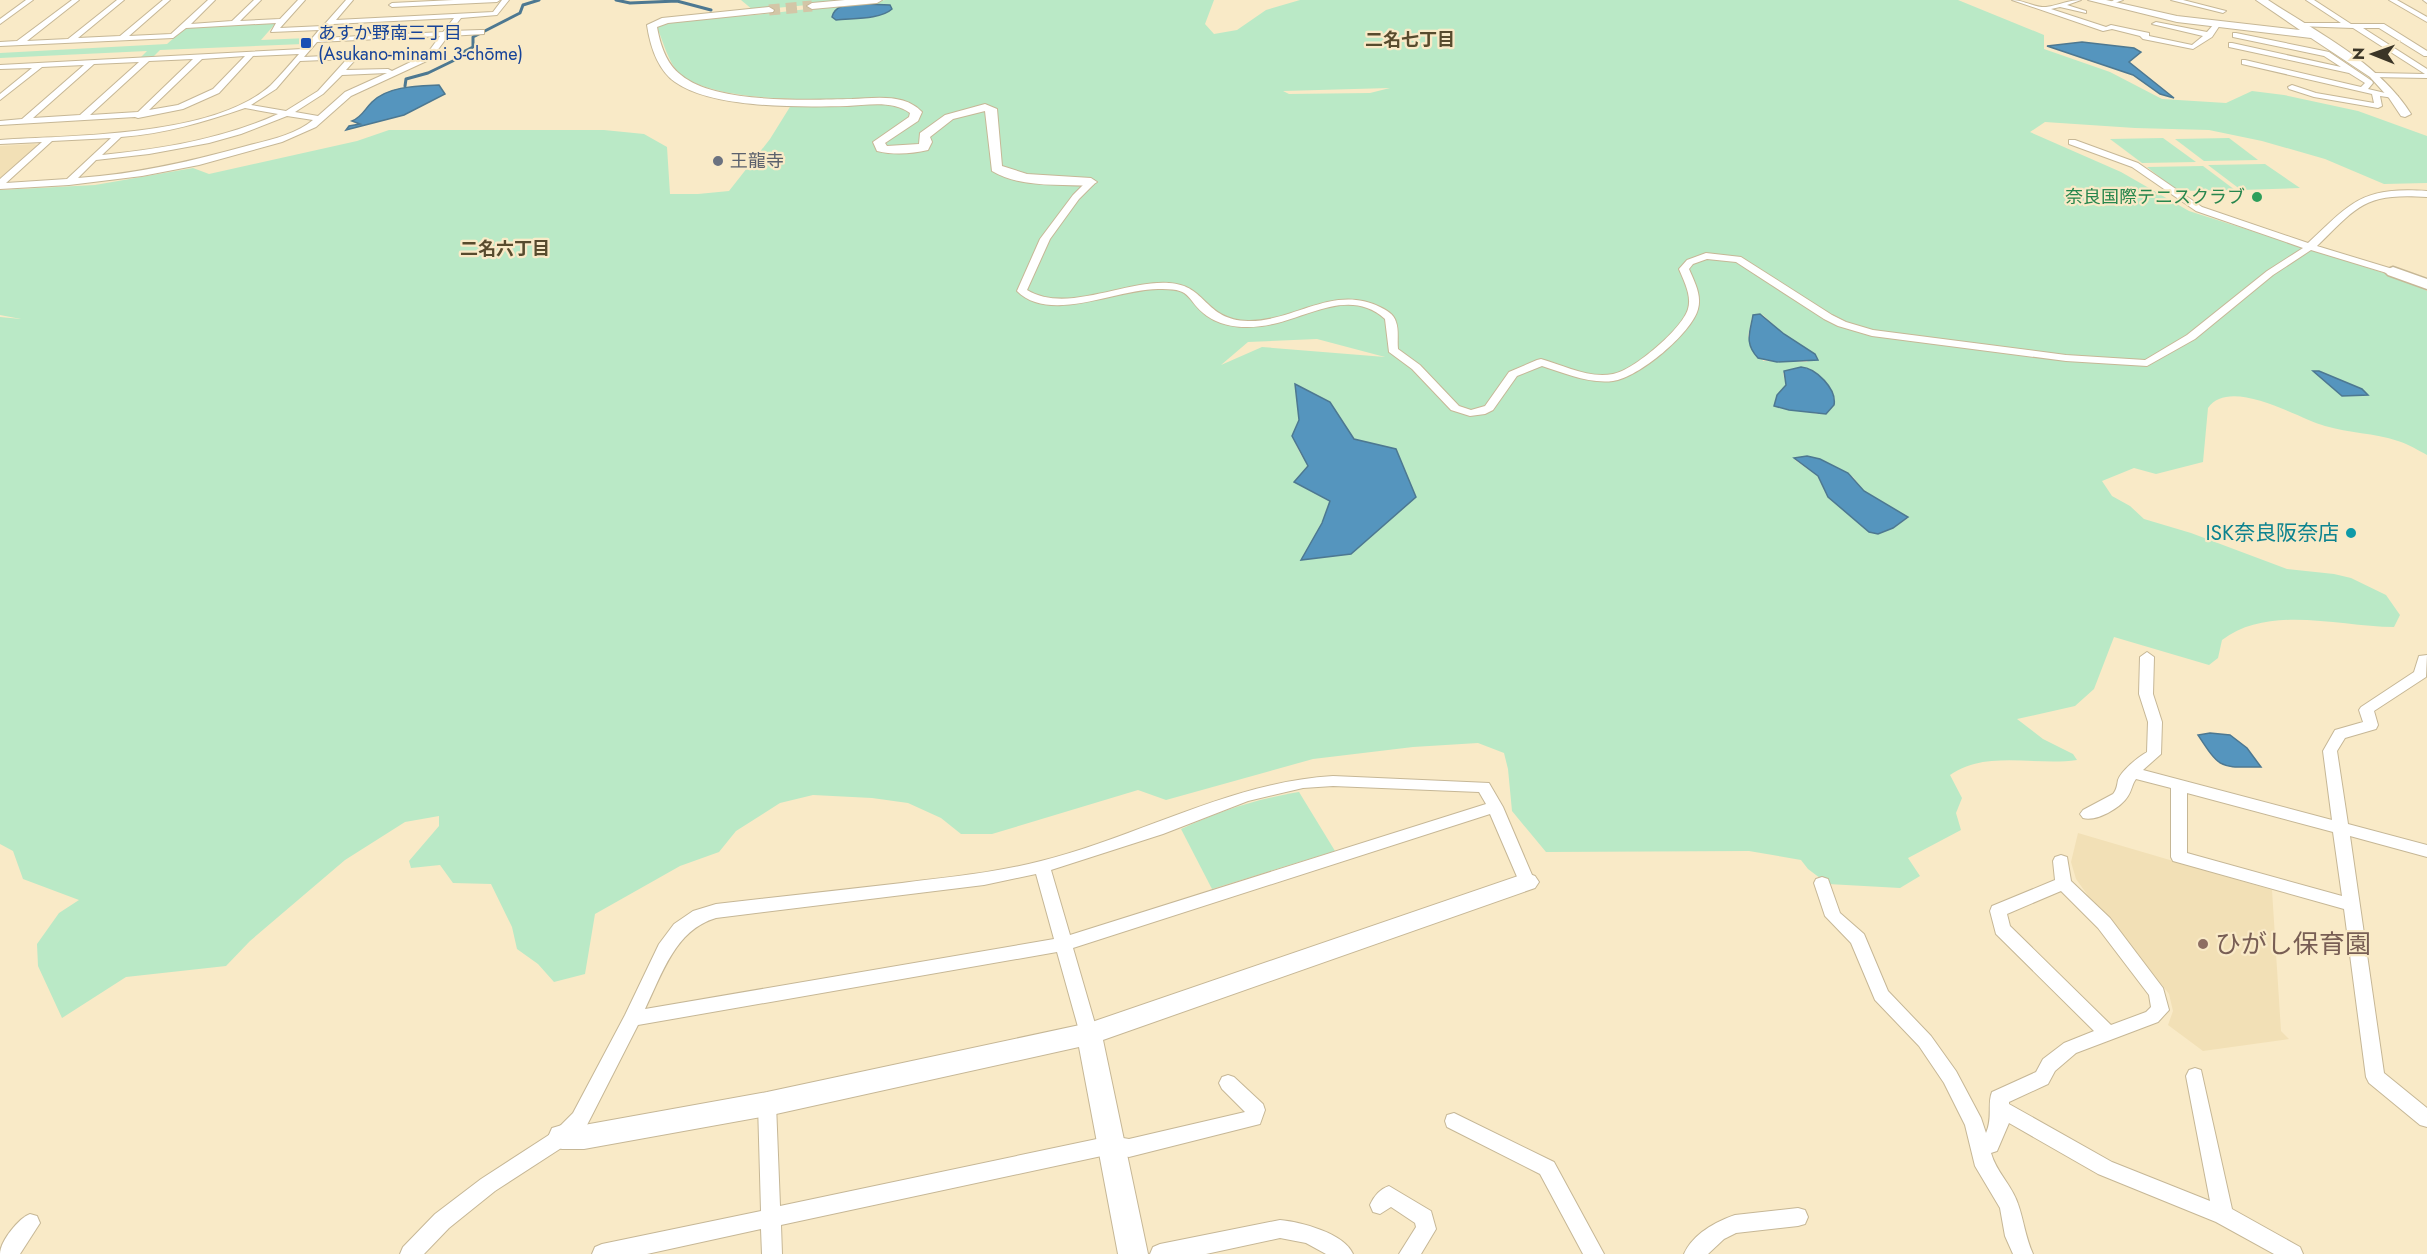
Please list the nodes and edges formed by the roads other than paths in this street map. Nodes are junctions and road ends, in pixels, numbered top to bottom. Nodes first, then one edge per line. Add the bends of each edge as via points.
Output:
1 (30, 0) edge
2 (76, 0) edge
3 (121, 0) edge
4 (167, 0) edge
5 (212, 0) edge
6 (258, 0) edge
7 (302, 0) edge
8 (350, 0) edge
9 (497, 0) edge
10 (506, 0) edge
11 (877, 0) edge
12 (2015, 0) edge
13 (2078, 0) edge
14 (2093, 0) edge
15 (2174, 0) edge
16 (2217, 0) edge
17 (2261, 0) edge
18 (2392, 0) edge
19 (2116, 2) edge
20 (2312, 2) edge
21 (394, 3) edge
22 (2060, 3) edge
23 (812, 6) dead end
24 (2043, 9) junction
25 (769, 10) tunnel mouth
26 (2223, 10) junction
27 (2084, 12) dead end
28 (2318, 13) junction
29 (2330, 13) junction
30 (459, 16) junction
31 (380, 20) junction
32 (2427, 20) edge
33 (283, 21) junction
34 (0, 22) edge
35 (233, 24) junction
36 (2334, 24) dead end
37 (328, 25) junction
38 (2216, 25) junction
39 (184, 26) junction
40 (2299, 26) junction
41 (2353, 26) junction
42 (2233, 31) junction
43 (481, 32) dead end
44 (447, 34) junction
45 (2147, 34) junction
46 (2209, 35) junction
47 (2313, 35) junction
48 (122, 38) junction
49 (71, 40) junction
50 (315, 40) junction
51 (20, 43) junction
52 (0, 44) edge
53 (2232, 45) dead end
54 (304, 51) junction
55 (433, 52) junction
56 (251, 54) junction
57 (2427, 54) edge
58 (199, 57) junction
59 (353, 57) junction
60 (147, 59) junction
61 (298, 59) junction
62 (92, 62) junction
63 (2245, 62) dead end
64 (40, 65) junction
65 (0, 67) edge
66 (398, 71) junction
67 (339, 73) junction
68 (2354, 73) junction
69 (2427, 74) edge
70 (2374, 75) junction
71 (2414, 76) junction
72 (2427, 84) edge
73 (2292, 87) dead end
74 (2363, 90) junction
75 (2376, 93) junction
76 (2394, 96) junction
77 (0, 98) edge
78 (244, 106) junction
79 (285, 113) junction
80 (140, 114) junction
81 (2405, 114) dead end
82 (82, 118) junction
83 (320, 119) junction
84 (25, 121) junction
85 (0, 123) edge
86 (117, 136) junction
87 (49, 140) junction
88 (0, 142) edge
89 (2072, 142) dead end
90 (94, 158) junction
91 (69, 182) junction
92 (1090, 182) joint
93 (0, 185) edge
94 (2427, 194) edge
95 (2310, 248) junction
96 (2393, 272) junction
97 (2427, 279) edge
98 (2427, 284) edge
99 (2147, 657) dead end
100 (2424, 659) dead end
101 (2134, 773) junction
102 (2179, 786) junction
103 (1495, 807) junction
104 (2088, 814) dead end
105 (2343, 830) junction
106 (2427, 850) edge
107 (2061, 861) dead end
108 (1042, 867) junction
109 (1527, 882) joint
110 (1822, 883) dead end
111 (2063, 883) junction
112 (2352, 905) junction
113 (1064, 944) junction
114 (632, 1019) junction
115 (1089, 1034) junction
116 (2109, 1035) junction
117 (2195, 1076) dead end
118 (1228, 1083) dead end
119 (767, 1104) junction
120 (2001, 1109) junction
121 (2427, 1119) edge
122 (1454, 1121) dead end
123 (562, 1137) junction
124 (1112, 1145) junction
125 (1981, 1148) junction
126 (1380, 1205) dead end
127 (2223, 1215) junction
128 (772, 1216) junction
129 (1798, 1217) dead end
130 (30, 1223) dead end
131 (8, 1254) edge
132 (410, 1254) edge
133 (602, 1254) edge
134 (772, 1254) edge
135 (1133, 1254) edge
136 (1161, 1254) edge
137 (1343, 1254) edge
138 (1409, 1254) edge
139 (1594, 1254) edge
140 (1694, 1254) edge
141 (2023, 1254) edge
142 (2293, 1254) edge

1 - 34 street
2 - 51 street
3 - 49 street
4 - 48 street
5 - 39 street
6 - 35 street
7 - 33 street
8 - 37 street
9 - 21 street
10 - 30 street via 498,14
11 - 23 street
12 - 24 street
13 - 22 street
14 - 19 street
15 - 26 street
16 - 26 street
17 - 40 street
18 - 32 street
19 - 38 street
20 - 28 street via 2303,3
20 - 29 street
21 - 31 street
22 - 24 street
22 - 27 street
24 - 45 street via 2106,29
25 - 92 street via 666,20 652,25 653,38 677,78 726,97 764,102 907,105 916,112 914,119 879,142 887,150 924,147 924,136 943,120 985,107 991,109 996,168 1001,172
26 - 42 street
28 - 29 street
28 - 36 street
29 - 41 street
30 - 31 street
30 - 44 street
31 - 37 street
33 - 35 street
33 - 37 street via 274,30
35 - 39 street
37 - 50 street
38 - 42 street
38 - 46 street
39 - 48 street via 173,36
40 - 41 street
40 - 47 street
41 - 57 street via 2380,26
41 - 69 street
42 - 47 street
42 - 68 street via 2326,54
43 - 44 street
44 - 50 street
44 - 55 street
45 - 46 street via 2158,22
45 - 46 street via 2143,37 2193,47
47 - 70 street
48 - 49 street
49 - 51 street
50 - 54 street
51 - 52 street
53 - 68 street
54 - 56 street
54 - 61 street
55 - 59 street
55 - 66 street
56 - 58 street
56 - 80 street via 208,96 180,107
58 - 60 street
58 - 80 street
59 - 61 street
59 - 67 street
60 - 62 street
60 - 82 street
61 - 78 street via 273,87
62 - 64 street
62 - 84 street
63 - 74 street
64 - 65 street
64 - 77 street
66 - 67 street
66 - 83 street via 348,94
67 - 79 street via 316,96
68 - 74 street via 2369,83
69 - 71 street
70 - 71 street
70 - 76 street
71 - 72 street
73 - 75 street via 2314,95 2378,106
74 - 75 street
75 - 76 street
76 - 81 street
78 - 79 street
78 - 86 street via 185,125
79 - 83 street
79 - 90 street via 191,143
80 - 82 street
80 - 86 street
82 - 84 street
83 - 91 street via 288,136 226,155 142,173
84 - 85 street
86 - 87 street
86 - 90 street
87 - 88 street
87 - 93 street
89 - 95 street via 2135,165 2199,209
90 - 91 street
91 - 93 street
92 - 95 street via 1045,239 1022,291 1027,296 1061,301 1146,286 1172,286 1190,291 1216,317 1256,324 1323,305 1359,302 1389,318 1393,350 1416,367 1455,408 1470,413 1489,408 1513,374 1541,362 1590,377 1629,374 1650,358 1693,311 1694,295 1684,269 1706,256 1738,259 1842,324 1872,333 2135,364 2147,363 2191,337 2270,273
94 - 95 street via 2381,194 2353,206
95 - 96 street
96 - 97 main road
96 - 98 main road
99 - 101 street via 2146,694 2155,722 2154,754 2137,765
100 - 105 street via 2421,674 2366,710 2371,724 2340,734 2330,751
101 - 102 street
101 - 104 street via 2126,779 2121,797
102 - 105 street
102 - 112 street via 2179,857
103 - 108 street via 1484,787 1476,785 1303,783 1235,799 1157,830
103 - 109 street
103 - 113 street
105 - 106 street
105 - 112 street
107 - 111 street
108 - 113 street
108 - 114 street via 984,879 716,910 699,916 664,949
109 - 115 street
110 - 125 street via 1833,916 1858,939 1881,995 1945,1067 1974,1124
111 - 116 street via 2104,924 2157,993 2160,1010
111 - 116 street via 1998,911 2002,929
112 - 121 street via 2375,1077
113 - 114 street
113 - 115 street
114 - 123 street via 580,1119
115 - 119 street
115 - 124 street
116 - 120 street via 2070,1048 2049,1065 2042,1078 1999,1098
117 - 127 street
118 - 124 street via 1256,1110 1254,1118 1130,1148
119 - 123 street via 584,1137
119 - 128 street
120 - 125 street via 2000,1123 1990,1145
120 - 127 street via 2105,1168
122 - 139 street via 1547,1168
123 - 132 street via 488,1185 442,1221
124 - 128 street
124 - 135 street
125 - 141 street via 1985,1166 2008,1205 2014,1236
126 - 138 street via 1389,1195 1424,1218 1426,1229
127 - 142 street
128 - 133 street
128 - 134 street
129 - 140 street via 1735,1224 1717,1232
130 - 131 street
136 - 137 street via 1280,1228 1324,1240

